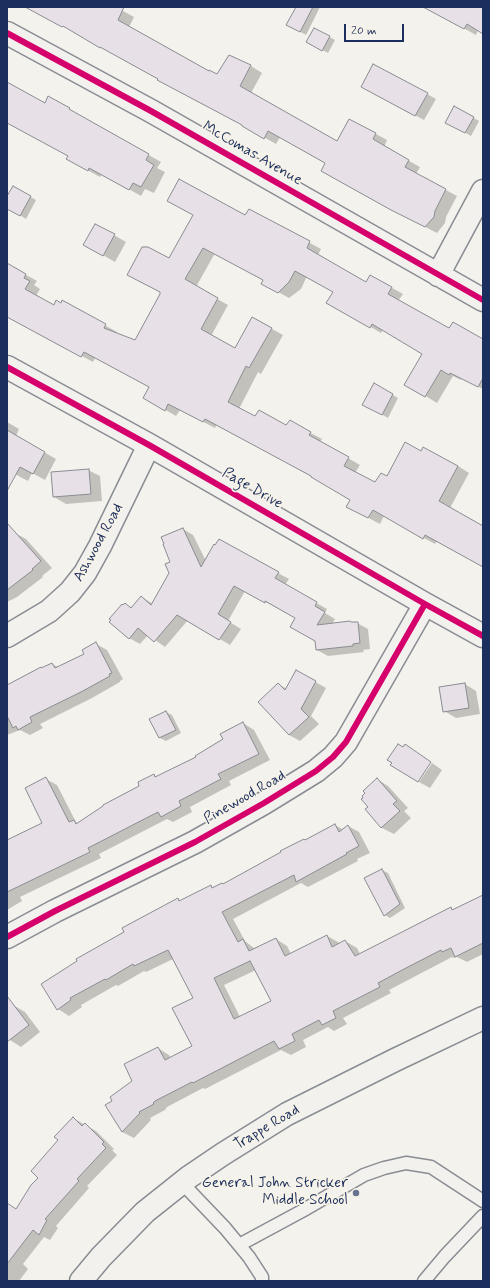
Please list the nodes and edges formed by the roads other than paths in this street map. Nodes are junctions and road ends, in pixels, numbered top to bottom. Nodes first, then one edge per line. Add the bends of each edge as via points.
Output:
1 (7, 33) edge
2 (483, 191) edge
3 (438, 275) junction
4 (483, 300) edge
5 (7, 367) edge
6 (149, 445) junction
7 (425, 604) junction
8 (7, 636) edge
9 (483, 636) edge
10 (7, 937) edge
11 (483, 1018) edge
12 (182, 1183) junction
13 (483, 1201) edge
14 (483, 1216) edge
15 (239, 1245) junction
16 (81, 1281) edge
17 (262, 1281) edge
18 (424, 1281) edge

1 - 3 street, McComas Avenue via 151,111
2 - 3 street
3 - 4 street, McComas Avenue
5 - 6 street, Page Drive
6 - 7 street, Page Drive
6 - 8 street, Ashwood Road via 85,573 70,592 49,611
7 - 9 street, Page Drive
7 - 10 street, Pinewood Road via 346,742 316,771 195,842
11 - 12 street, Trappe Road via 288,1114
12 - 15 lane
12 - 16 street, Trappe Road via 144,1212
13 - 15 lane via 431,1167 406,1163 364,1175
14 - 18 lane
15 - 17 lane

